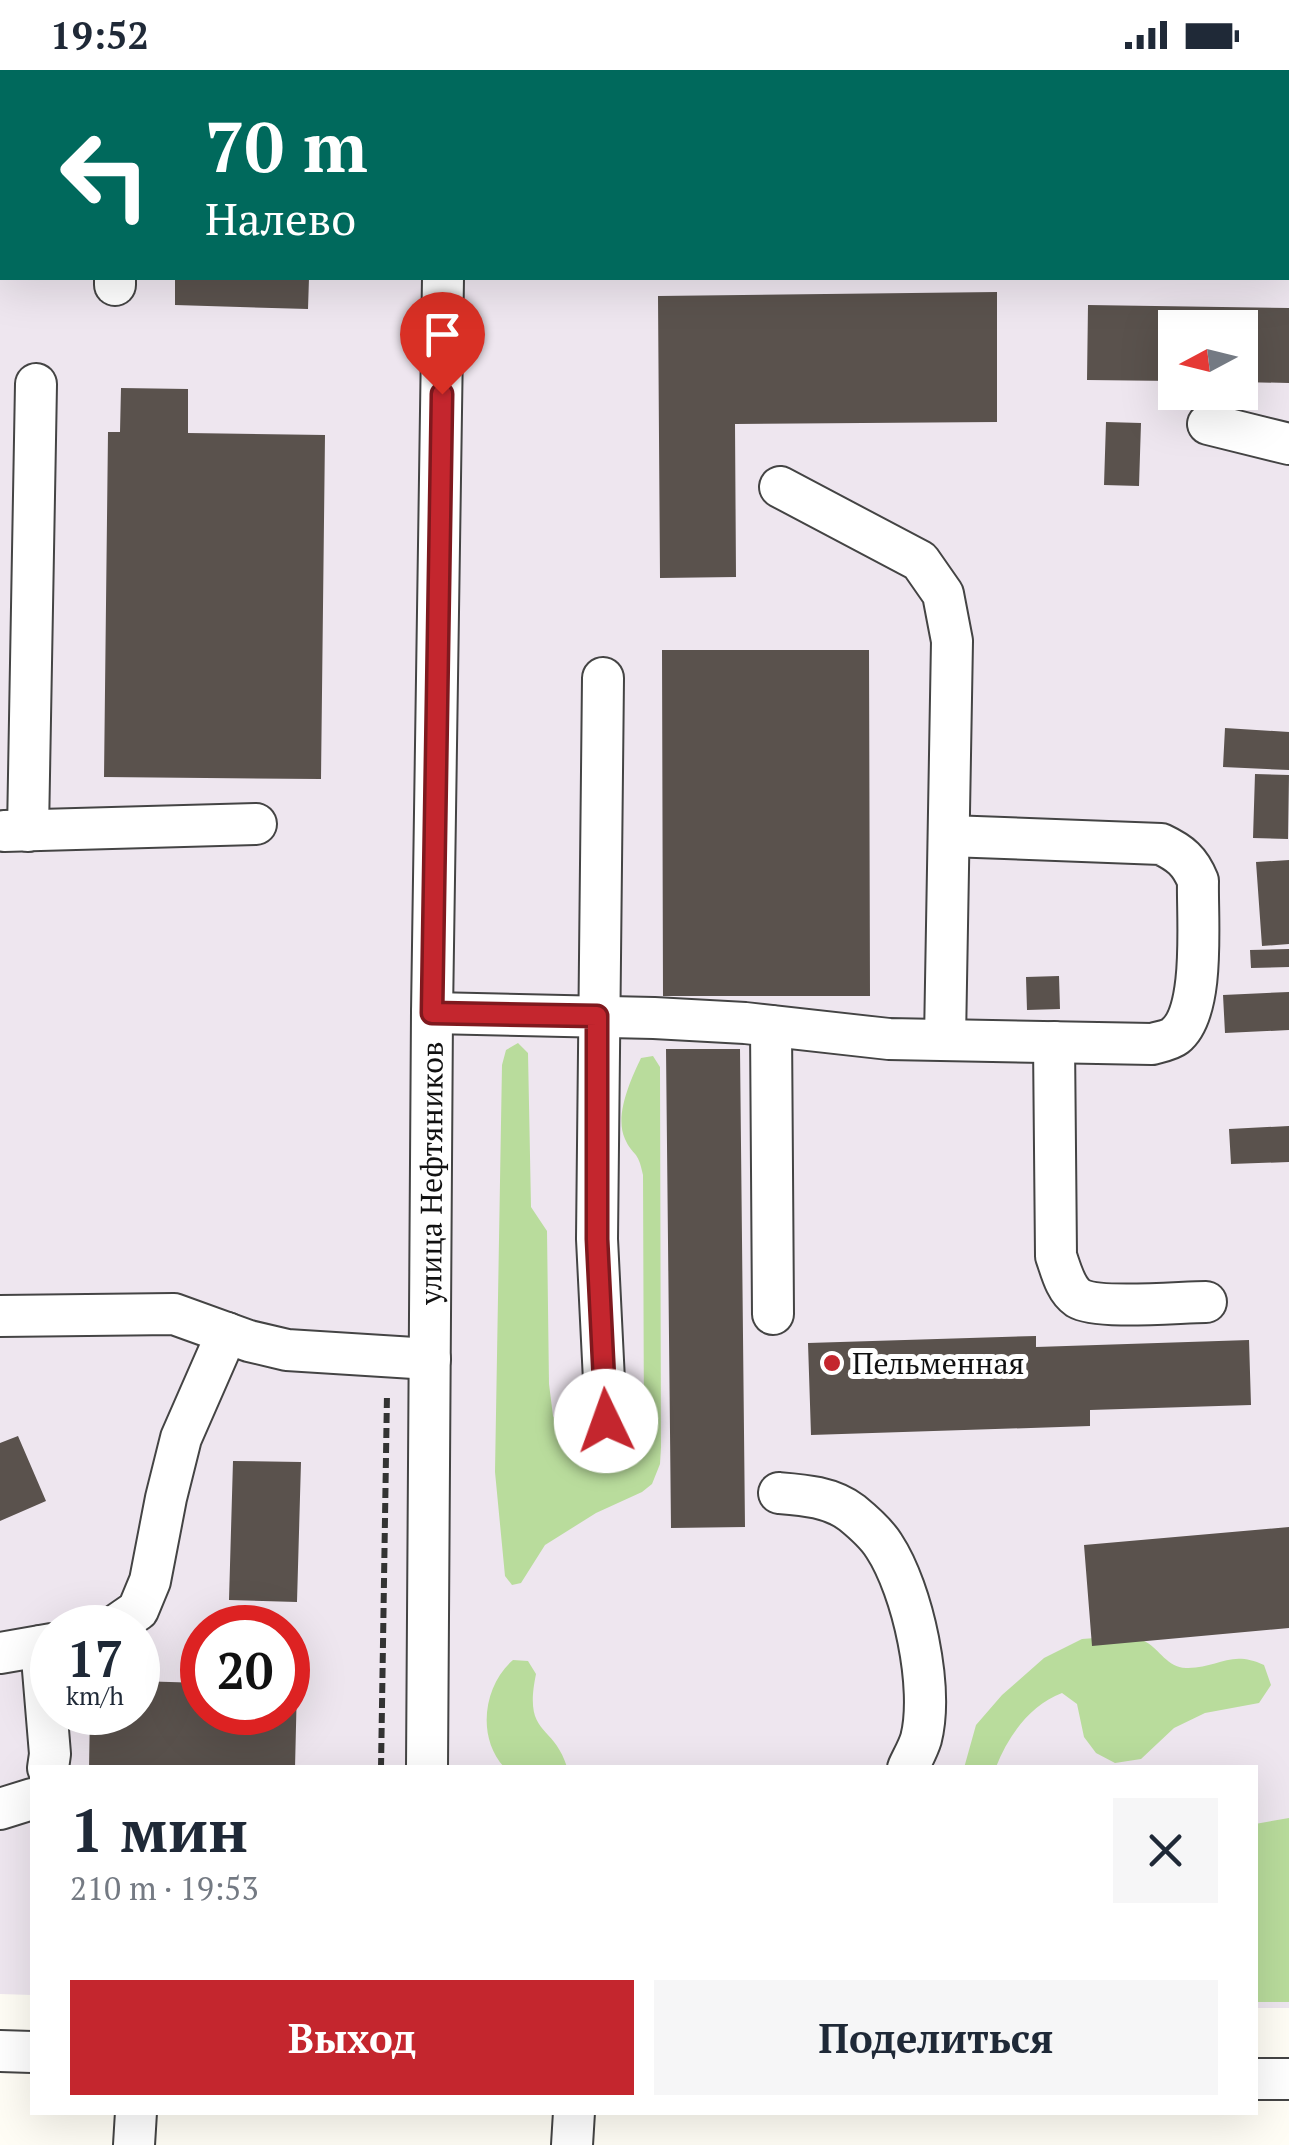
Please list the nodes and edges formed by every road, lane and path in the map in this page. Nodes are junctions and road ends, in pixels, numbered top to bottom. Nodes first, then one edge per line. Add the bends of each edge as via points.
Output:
1 (443, 280) edge
2 (36, 384) dead end
3 (1208, 424) dead end
4 (1289, 444) edge
5 (780, 487) dead end
6 (603, 678) dead end
7 (256, 824) dead end
8 (14, 831) edge
9 (949, 836) junction
10 (432, 1013) junction
11 (597, 1016) junction
12 (770, 1026) junction
13 (944, 1040) junction
14 (1054, 1042) junction
15 (1206, 1302) dead end
16 (774, 1314) dead end
17 (0, 1316) edge
18 (228, 1333) junction
19 (430, 1359) junction
20 (606, 1421) dead end
21 (778, 1492) dead end
22 (140, 1605) edge
23 (30, 1648) edge
24 (0, 1653) edge
25 (49, 1735) edge
26 (48, 1765) edge
27 (427, 1765) edge
28 (909, 1765) edge
29 (30, 1800) edge
30 (0, 1809) edge
31 (0, 2052) edge
32 (30, 2052) edge
33 (1258, 2078) edge
34 (1289, 2079) edge
35 (136, 2115) edge
36 (134, 2145) edge

1 - 10 street, улица Нефтяников
2 - 8 street
3 - 4 street
5 - 9 street via 920,561 943,594 952,641
6 - 11 street
7 - 8 street
9 - 13 street
9 - 14 street via 1161,844 1191,865 1198,881 1195,995 1188,1018 1174,1036 1152,1044
10 - 11 street
10 - 19 street, улица Нефтяников
11 - 12 street
11 - 20 street
12 - 13 street
12 - 16 street
13 - 14 street
14 - 15 street via 1056,1256 1065,1283 1079,1298 1102,1304
17 - 18 street via 174,1314
18 - 19 street via 287,1350
18 - 22 street via 181,1438
19 - 27 street, улица Нефтяников
21 - 28 street via 816,1496 848,1510 886,1548 904,1589 926,1702
23 - 24 street
25 - 26 street
29 - 30 street
31 - 32 street
33 - 34 street
35 - 36 street

